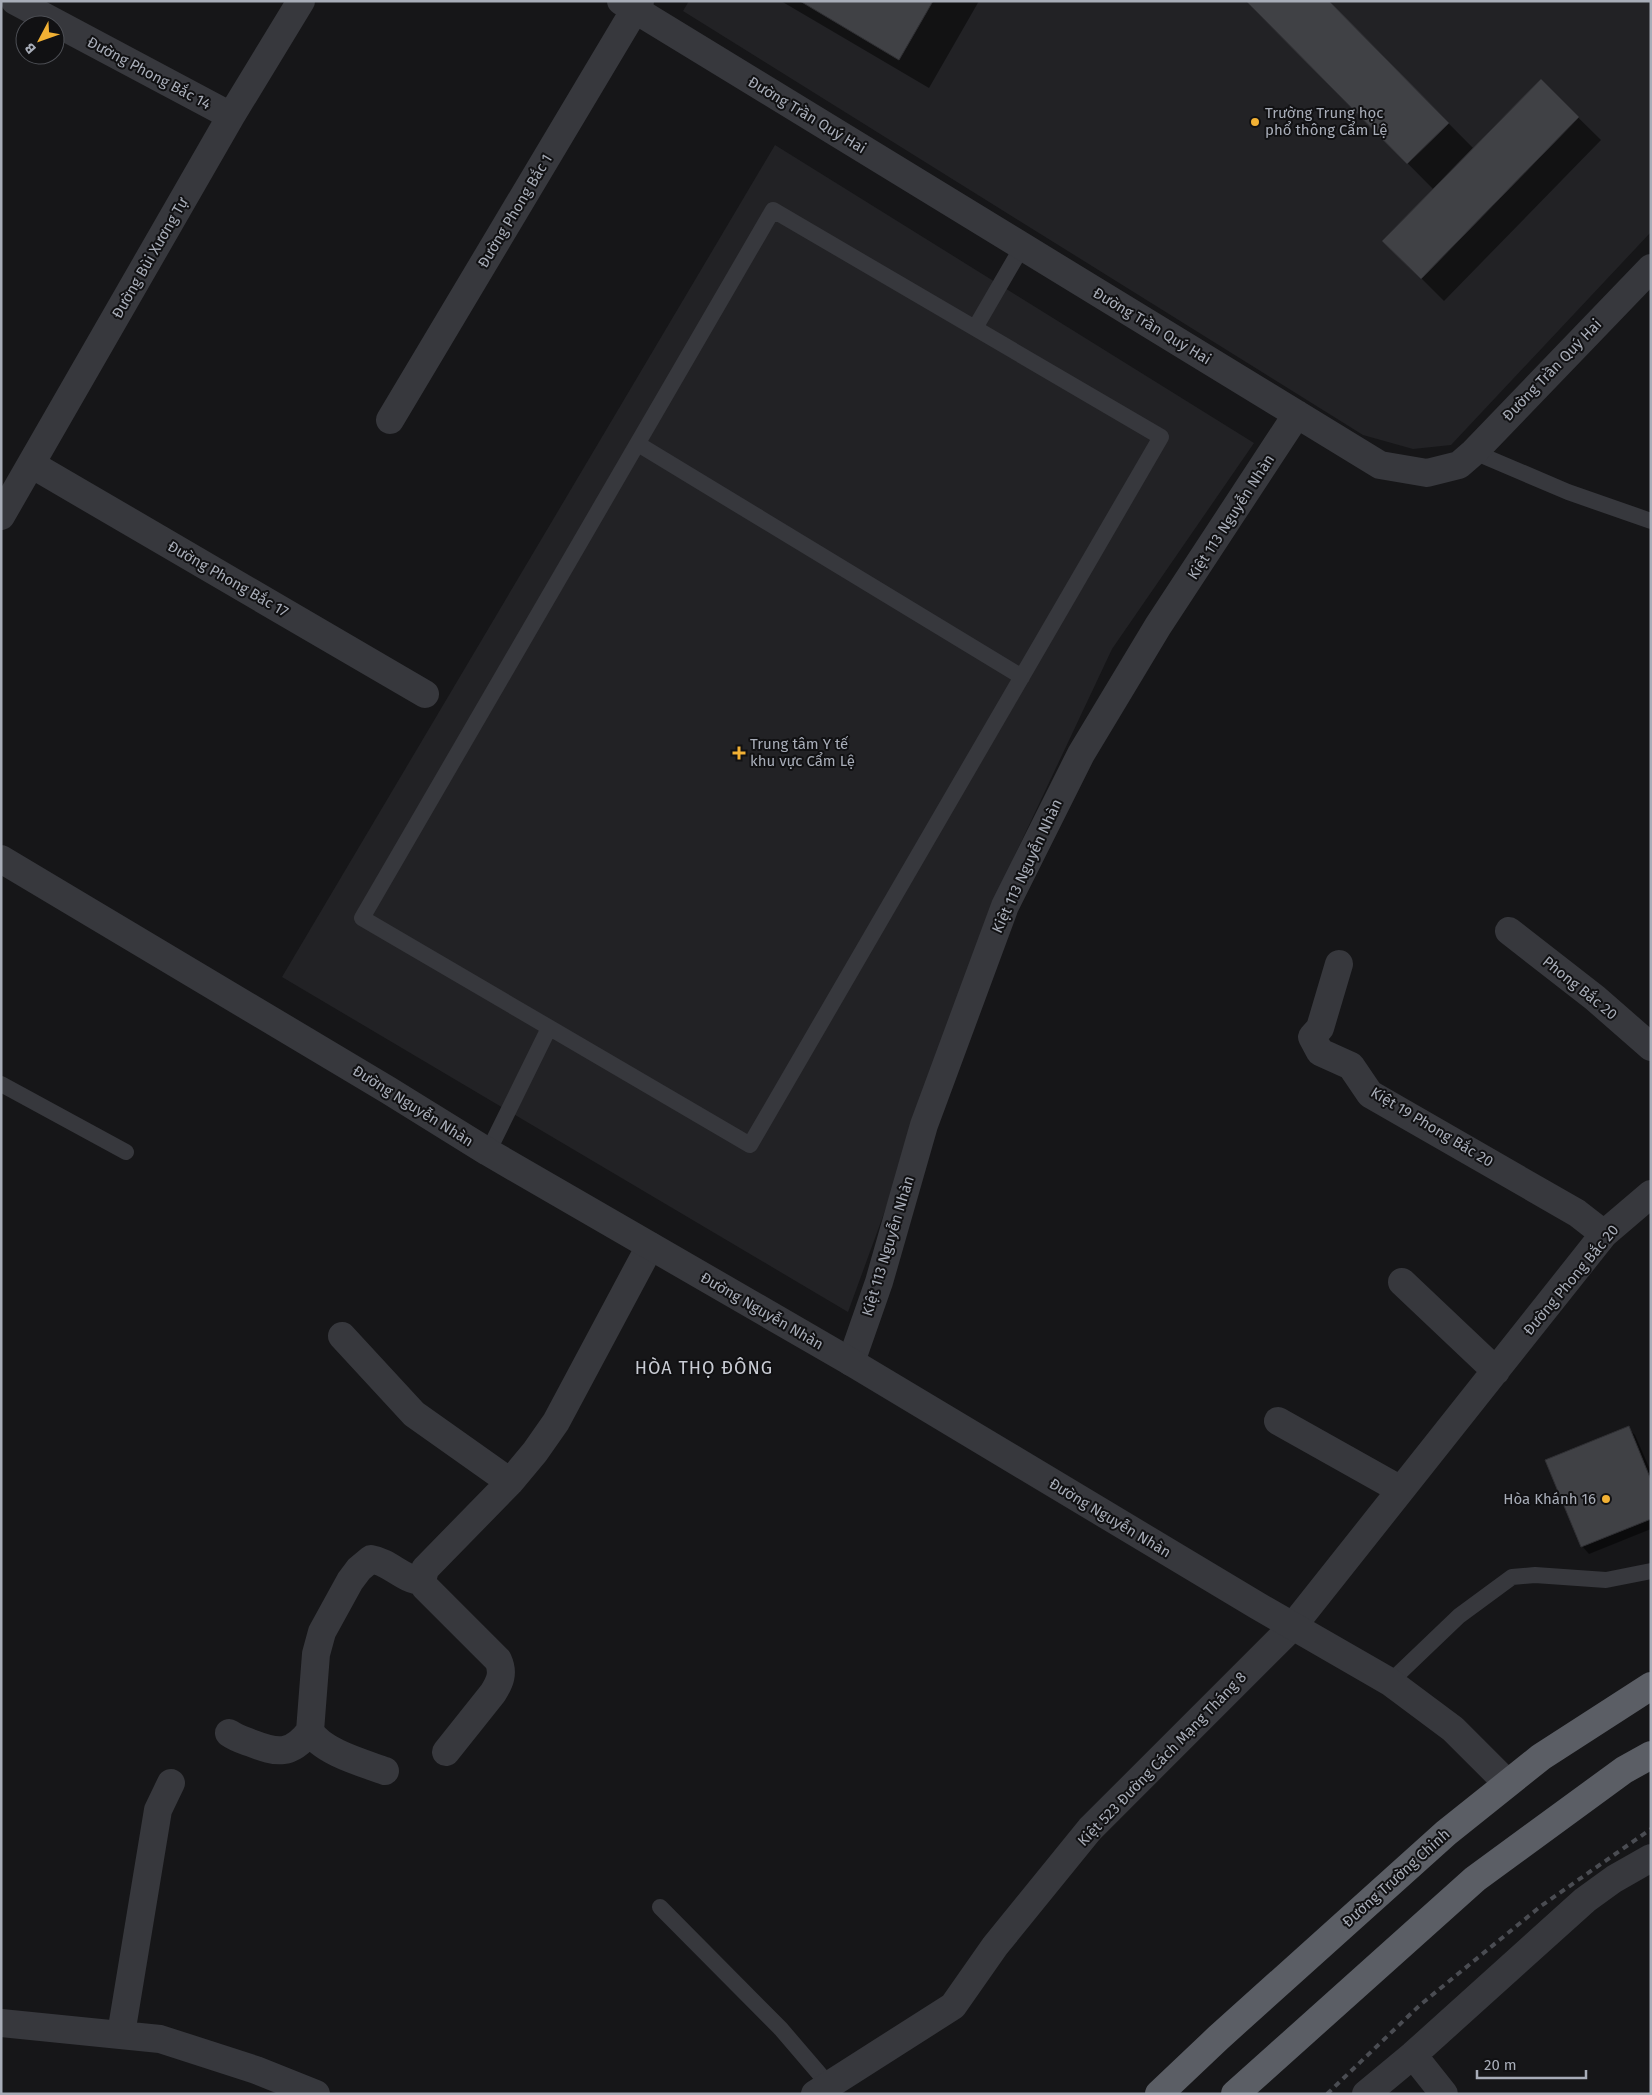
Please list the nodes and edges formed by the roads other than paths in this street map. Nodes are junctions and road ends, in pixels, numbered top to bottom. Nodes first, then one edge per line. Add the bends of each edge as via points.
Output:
1 (15, 1) edge
2 (301, 1) edge
3 (632, 4) edge
4 (231, 116) junction
5 (1022, 247) junction
6 (1651, 268) edge
7 (975, 328) junction
8 (1298, 414) junction
9 (390, 420) dead end
10 (638, 444) junction
11 (1474, 452) junction
12 (31, 464) junction
13 (1, 516) edge
14 (1651, 521) edge
15 (1022, 677) junction
16 (425, 694) dead end
17 (1, 859) edge
18 (1509, 931) dead end
19 (1338, 964) dead end
20 (549, 1028) junction
21 (1651, 1047) edge
22 (1, 1084) edge
23 (126, 1152) dead end
24 (488, 1152) junction
25 (1651, 1194) edge
26 (1604, 1234) junction
27 (650, 1246) junction
28 (1402, 1282) dead end
29 (342, 1336) dead end
30 (851, 1362) junction
31 (1496, 1371) junction
32 (1278, 1421) dead end
33 (510, 1482) junction
34 (1401, 1490) junction
35 (1651, 1572) edge
36 (422, 1581) junction
37 (1293, 1626) junction
38 (1390, 1682) junction
39 (1651, 1686) edge
40 (310, 1732) junction
41 (229, 1734) dead end
42 (446, 1752) dead end
43 (1651, 1755) edge
44 (385, 1771) dead end
45 (171, 1783) dead end
46 (1507, 1783) junction
47 (1651, 1858) edge
48 (660, 1907) dead end
49 (1, 2023) edge
50 (122, 2034) junction
51 (1413, 2055) junction
52 (822, 2089) edge
53 (316, 2094) edge
54 (1159, 2094) edge
55 (1235, 2094) edge
56 (1366, 2094) edge
57 (1444, 2094) edge

1 - 4 street, Đường Phong Bắc 14
2 - 4 street, Đường Bùi Xương Tự
3 - 5 street, Đường Trần Quý Hai
3 - 9 street, Đường Phong Bắc 1
4 - 12 street, Đường Bùi Xương Tự
5 - 7 lane
5 - 8 street, Đường Trần Quý Hai
6 - 11 street, Đường Trần Quý Hai
7 - 10 lane via 773,210
7 - 15 lane via 1161,437
8 - 11 street, Đường Trần Quý Hai via 1380,464 1427,473 1459,465
8 - 30 street, Kiệt 113 Nguyễn Nhàn via 1158,626 1081,754 1005,906 924,1125 879,1282
10 - 15 lane
10 - 20 lane via 362,918
11 - 14 lane via 1568,492
12 - 13 street, Đường Bùi Xương Tự
12 - 16 street, Đường Phong Bắc 17
15 - 20 lane via 750,1145
17 - 24 street, Đường Nguyễn Nhàn
18 - 21 street, Phong Bắc 20 via 1595,998
19 - 26 street, Kiệt 19 Phong Bắc 20 via 1320,1028 1312,1037 1320,1052 1351,1066 1370,1094 1577,1213
20 - 24 lane
22 - 23 lane
24 - 27 street, Đường Nguyễn Nhàn
25 - 26 street, Đường Phong Bắc 20
26 - 31 street, Đường Phong Bắc 20
27 - 30 street, Đường Nguyễn Nhàn
27 - 33 street via 556,1422
28 - 31 street
29 - 33 street via 414,1414
30 - 37 street, Đường Nguyễn Nhàn
31 - 34 street, Đường Phong Bắc 20
32 - 34 street
33 - 36 street via 431,1562
34 - 37 street, Đường Phong Bắc 20
35 - 38 lane via 1606,1580 1535,1575 1512,1577 1459,1616
36 - 40 street via 401,1574 378,1560 371,1559 359,1569 322,1632 316,1654
36 - 42 street via 498,1660 501,1668 500,1682 493,1693
37 - 38 street, Đường Nguyễn Nhàn
37 - 52 street, Kiệt 523 Đường Cách Mạng Tháng 8 via 1090,1829 995,1946 953,2006
38 - 46 street, Đường Nguyễn Nhàn via 1453,1729
39 - 46 highway, Đường Trường Chinh
40 - 41 street via 293,1747 276,1752
40 - 44 street via 333,1750
43 - 55 highway via 1624,1770 1474,1879
45 - 50 street via 158,1810
46 - 54 highway, Đường Trường Chinh via 1446,1833
47 - 51 street via 1585,1900
48 - 52 lane via 781,2029
49 - 50 street
50 - 53 street via 160,2038
51 - 56 street
51 - 57 street

